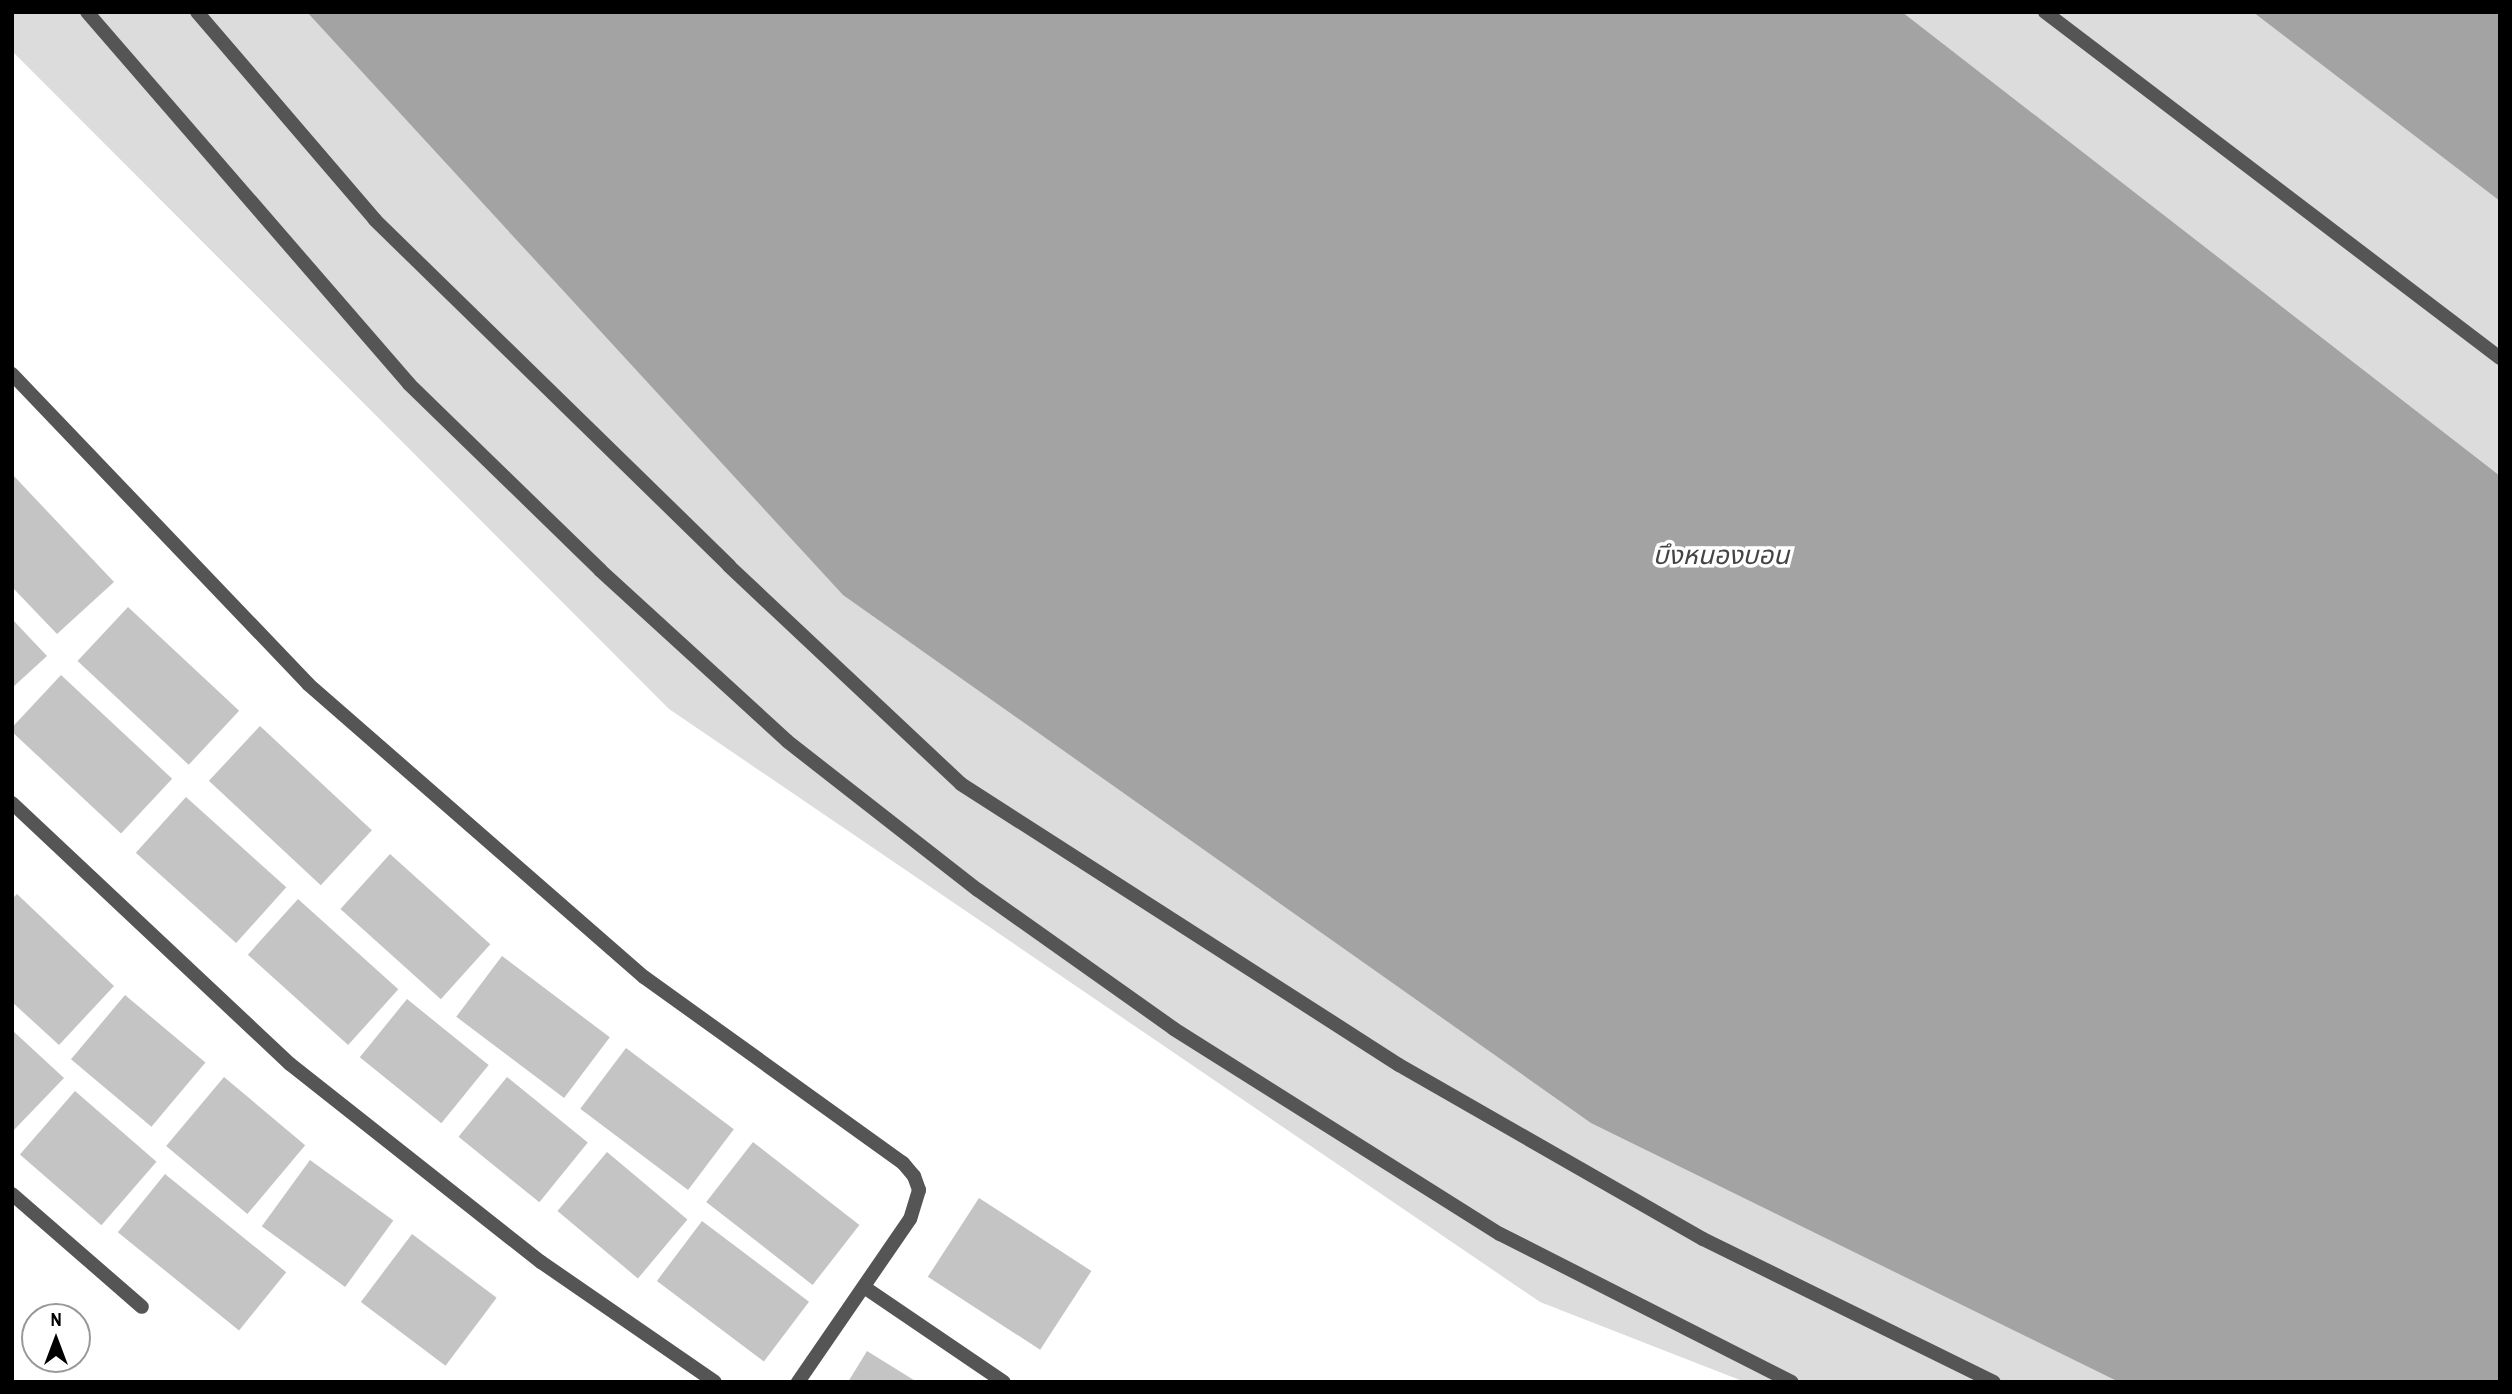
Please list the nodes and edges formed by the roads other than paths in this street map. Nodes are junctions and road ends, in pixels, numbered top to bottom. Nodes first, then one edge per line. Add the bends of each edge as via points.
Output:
1 (87, 12) edge
2 (197, 12) edge
3 (2045, 12) edge
4 (2500, 358) edge
5 (12, 374) edge
6 (12, 803) edge
7 (12, 1194) edge
8 (864, 1287) junction
9 (142, 1307) dead end
10 (715, 1382) edge
11 (798, 1382) edge
12 (1004, 1382) edge
13 (1793, 1382) edge
14 (1994, 1382) edge

1 - 13 street via 410,384 600,570 788,741 978,890 1174,1028 1500,1234
2 - 14 street via 374,220 729,566 961,784 1399,1066 1703,1239
3 - 4 street
5 - 8 street via 308,684 644,977 904,1163 919,1190 918,1205
6 - 10 street via 290,1064 541,1262
7 - 9 street
8 - 11 street
8 - 12 street

